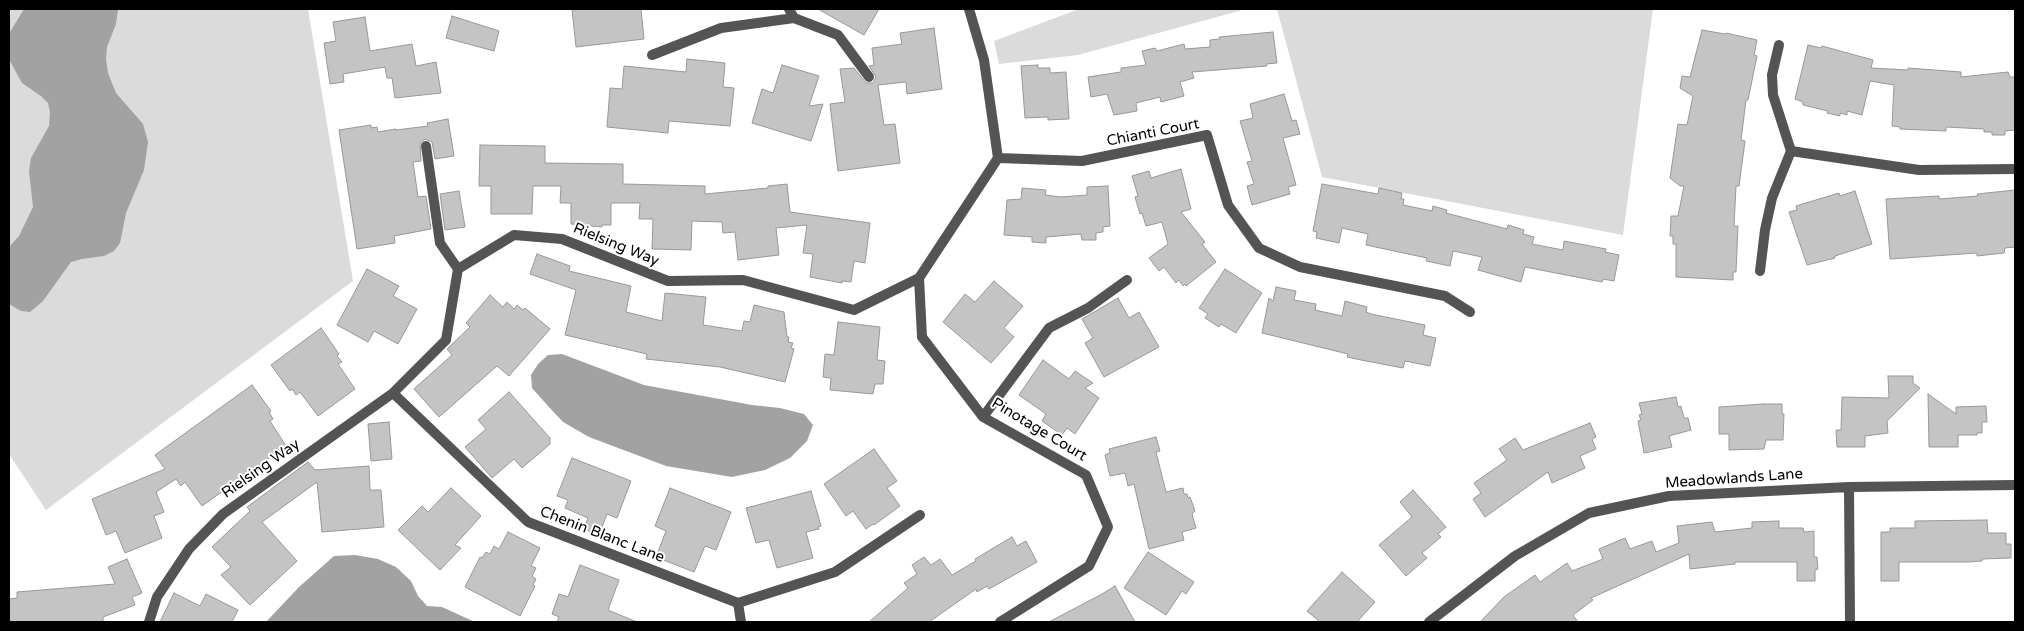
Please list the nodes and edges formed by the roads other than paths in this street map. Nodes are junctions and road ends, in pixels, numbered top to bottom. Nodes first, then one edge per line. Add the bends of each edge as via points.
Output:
1 (969, 9) edge
2 (791, 13) edge
3 (1778, 45) dead end
4 (652, 55) dead end
5 (869, 77) dead end
6 (426, 146) dead end
7 (1791, 151) junction
8 (998, 158) junction
9 (2015, 169) edge
10 (458, 269) junction
11 (1760, 271) dead end
12 (920, 278) junction
13 (1128, 280) dead end
14 (1470, 312) dead end
15 (393, 394) junction
16 (983, 417) junction
17 (2015, 485) edge
18 (1849, 487) junction
19 (920, 515) dead end
20 (738, 603) junction
21 (149, 622) edge
22 (741, 622) edge
23 (1000, 622) edge
24 (1430, 622) edge
25 (1850, 622) edge

1 - 8 street via 984,60
2 - 4 street via 721,28
2 - 5 street via 838,35
3 - 7 street via 1772,75 1773,95
6 - 10 street via 440,243
7 - 9 street via 1919,170
7 - 11 street via 1772,198
8 - 12 street
8 - 14 street, Chianti Court via 1082,162 1207,135 1228,204 1259,248 1300,267 1445,296
10 - 12 street, Rielsing Way via 514,235 562,239 668,281 743,280 854,310
10 - 15 street, Rielsing Way via 446,340
12 - 16 street, Pinotage Court via 922,337
13 - 16 street via 1088,308 1050,328
15 - 20 street, Chenin Blanc Lane via 528,522
15 - 21 street, Rielsing Way via 223,514 189,549 157,597
16 - 23 street, Pinotage Court via 1086,475 1108,527 1088,566
17 - 18 street, Meadowlands Lane
18 - 24 street, Meadowlands Lane via 1669,496 1589,513 1514,556
18 - 25 street
19 - 20 street via 835,572
20 - 22 street

